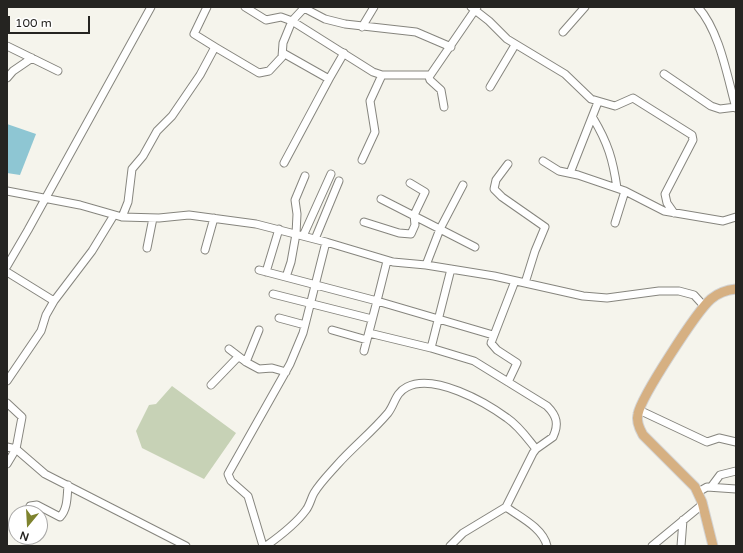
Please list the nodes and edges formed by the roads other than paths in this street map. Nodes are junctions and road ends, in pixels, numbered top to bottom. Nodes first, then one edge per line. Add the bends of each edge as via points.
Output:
1 (151, 7) edge
2 (207, 7) edge
3 (245, 7) edge
4 (374, 7) edge
5 (585, 7) edge
6 (698, 7) edge
7 (304, 8) edge
8 (474, 8) edge
9 (292, 20) junction
10 (362, 27) junction
11 (563, 32) dead end
12 (515, 45) junction
13 (7, 46) edge
14 (214, 47) junction
15 (451, 47) junction
16 (283, 53) junction
17 (344, 53) junction
18 (32, 58) junction
19 (58, 71) dead end
20 (664, 74) dead end
21 (382, 75) junction
22 (430, 75) junction
23 (7, 78) edge
24 (329, 79) junction
25 (733, 83) edge
26 (490, 87) dead end
27 (734, 95) edge
28 (598, 102) junction
29 (444, 107) dead end
30 (736, 108) edge
31 (593, 118) junction
32 (362, 160) dead end
33 (543, 161) dead end
34 (284, 163) dead end
35 (508, 164) dead end
36 (570, 173) junction
37 (331, 174) dead end
38 (305, 176) dead end
39 (339, 181) dead end
40 (410, 183) dead end
41 (464, 185) dead end
42 (617, 188) junction
43 (7, 191) edge
44 (624, 191) junction
45 (46, 198) junction
46 (381, 199) dead end
47 (674, 213) junction
48 (414, 215) junction
49 (114, 216) junction
50 (122, 217) junction
51 (736, 217) edge
52 (153, 218) junction
53 (214, 218) junction
54 (364, 222) dead end
55 (614, 223) dead end
56 (440, 229) junction
57 (279, 230) junction
58 (299, 235) junction
59 (315, 239) junction
60 (326, 242) junction
61 (475, 247) dead end
62 (147, 248) dead end
63 (205, 250) dead end
64 (387, 261) junction
65 (426, 265) junction
66 (7, 266) edge
67 (451, 269) junction
68 (258, 270) dead end
69 (7, 272) edge
70 (266, 272) junction
71 (286, 277) junction
72 (515, 281) junction
73 (525, 283) junction
74 (316, 286) junction
75 (736, 289) edge
76 (273, 294) dead end
77 (54, 301) junction
78 (377, 301) junction
79 (311, 304) junction
80 (704, 306) junction
81 (279, 318) dead end
82 (439, 318) junction
83 (372, 319) junction
84 (305, 325) junction
85 (259, 330) dead end
86 (332, 330) dead end
87 (493, 335) junction
88 (368, 336) junction
89 (431, 348) junction
90 (229, 349) dead end
91 (364, 351) dead end
92 (238, 357) junction
93 (246, 362) junction
94 (286, 372) junction
95 (7, 381) edge
96 (508, 382) junction
97 (211, 385) dead end
98 (7, 403) edge
99 (639, 410) junction
100 (736, 442) edge
101 (7, 447) edge
102 (16, 449) junction
103 (536, 449) junction
104 (7, 464) edge
105 (736, 470) edge
106 (68, 485) junction
107 (711, 487) junction
108 (736, 489) edge
109 (698, 492) junction
110 (703, 504) junction
111 (506, 508) junction
112 (48, 511) edge
113 (683, 520) junction
114 (186, 546) edge
115 (263, 546) edge
116 (266, 546) edge
117 (450, 546) edge
118 (547, 546) edge
119 (652, 546) edge
120 (681, 546) edge
121 (713, 546) edge

1 - 45 street
2 - 14 street via 194,34
3 - 9 street via 266,20 281,17
4 - 10 street
5 - 11 street
6 - 25 street via 720,48
7 - 9 street
7 - 10 street via 325,19
8 - 12 street
8 - 15 street
9 - 16 street via 283,43
9 - 17 street
10 - 15 street via 416,32
12 - 26 street
12 - 28 street via 565,74 591,99
13 - 18 street
14 - 16 street via 258,73 269,71 277,64
14 - 50 street via 200,75 172,116 157,131 143,156 132,169 128,202
15 - 22 street
16 - 24 street
17 - 21 street
17 - 24 street
18 - 19 street
18 - 23 street
20 - 30 street via 711,106 720,109
21 - 22 street
21 - 32 street via 370,101 375,132
22 - 29 street via 430,80 441,90
24 - 34 street
25 - 27 street
27 - 30 street
28 - 31 street
28 - 47 street via 615,106 633,98 693,137 665,194
31 - 36 street
31 - 42 street via 611,154
33 - 36 street via 559,171
35 - 73 street via 496,180 494,189 545,227
36 - 42 street
37 - 58 street
38 - 58 street via 296,200
39 - 59 street
40 - 48 street via 425,192
41 - 56 street
42 - 44 street
43 - 45 street
44 - 47 street via 658,209
44 - 55 street
45 - 49 street
45 - 66 street
46 - 48 street
47 - 51 street via 723,221
48 - 54 street via 415,225 409,235
48 - 56 street
49 - 50 street
49 - 77 street
50 - 52 street
52 - 53 street via 189,215
52 - 62 street
53 - 57 street
53 - 63 street
56 - 61 street
56 - 65 street
57 - 58 street
57 - 70 street
58 - 59 street
58 - 71 street
59 - 60 street
60 - 64 street
60 - 74 street
64 - 65 street
64 - 78 street
65 - 67 street
67 - 72 street
67 - 82 street
68 - 70 street
69 - 77 street
70 - 71 street
71 - 74 street
72 - 73 street
72 - 87 street
73 - 80 street via 596,298 674,290 694,296
74 - 78 street
74 - 79 street
75 - 80 main road via 714,296
76 - 79 street
77 - 95 street via 41,331
78 - 82 street
78 - 83 street
79 - 83 street
79 - 84 street
80 - 99 main road
81 - 84 street
82 - 87 street
82 - 89 street
83 - 88 street
84 - 94 street
85 - 93 street
86 - 88 street
87 - 96 street via 492,346 517,363
88 - 89 street
88 - 91 street
89 - 96 street via 474,361
90 - 92 street
92 - 93 street
92 - 97 street
93 - 94 street via 259,369 272,368
94 - 115 street via 228,474 231,481 248,496
96 - 103 street via 548,406 557,420 553,437
98 - 102 street via 22,417
99 - 100 street via 707,442 719,438
99 - 109 main road via 638,421 642,435
101 - 102 street
102 - 104 street
102 - 106 street via 45,474
103 - 111 street
103 - 116 street via 508,418 466,395 430,382 418,383 407,387 396,397 388,413 322,482 307,509
105 - 107 street via 720,475
106 - 112 street via 62,515 60,517
106 - 114 street
107 - 108 street
107 - 109 street
109 - 110 main road
110 - 113 street
110 - 121 main road
111 - 117 street via 463,533
111 - 118 street via 534,527 543,536
113 - 119 street
113 - 120 street

